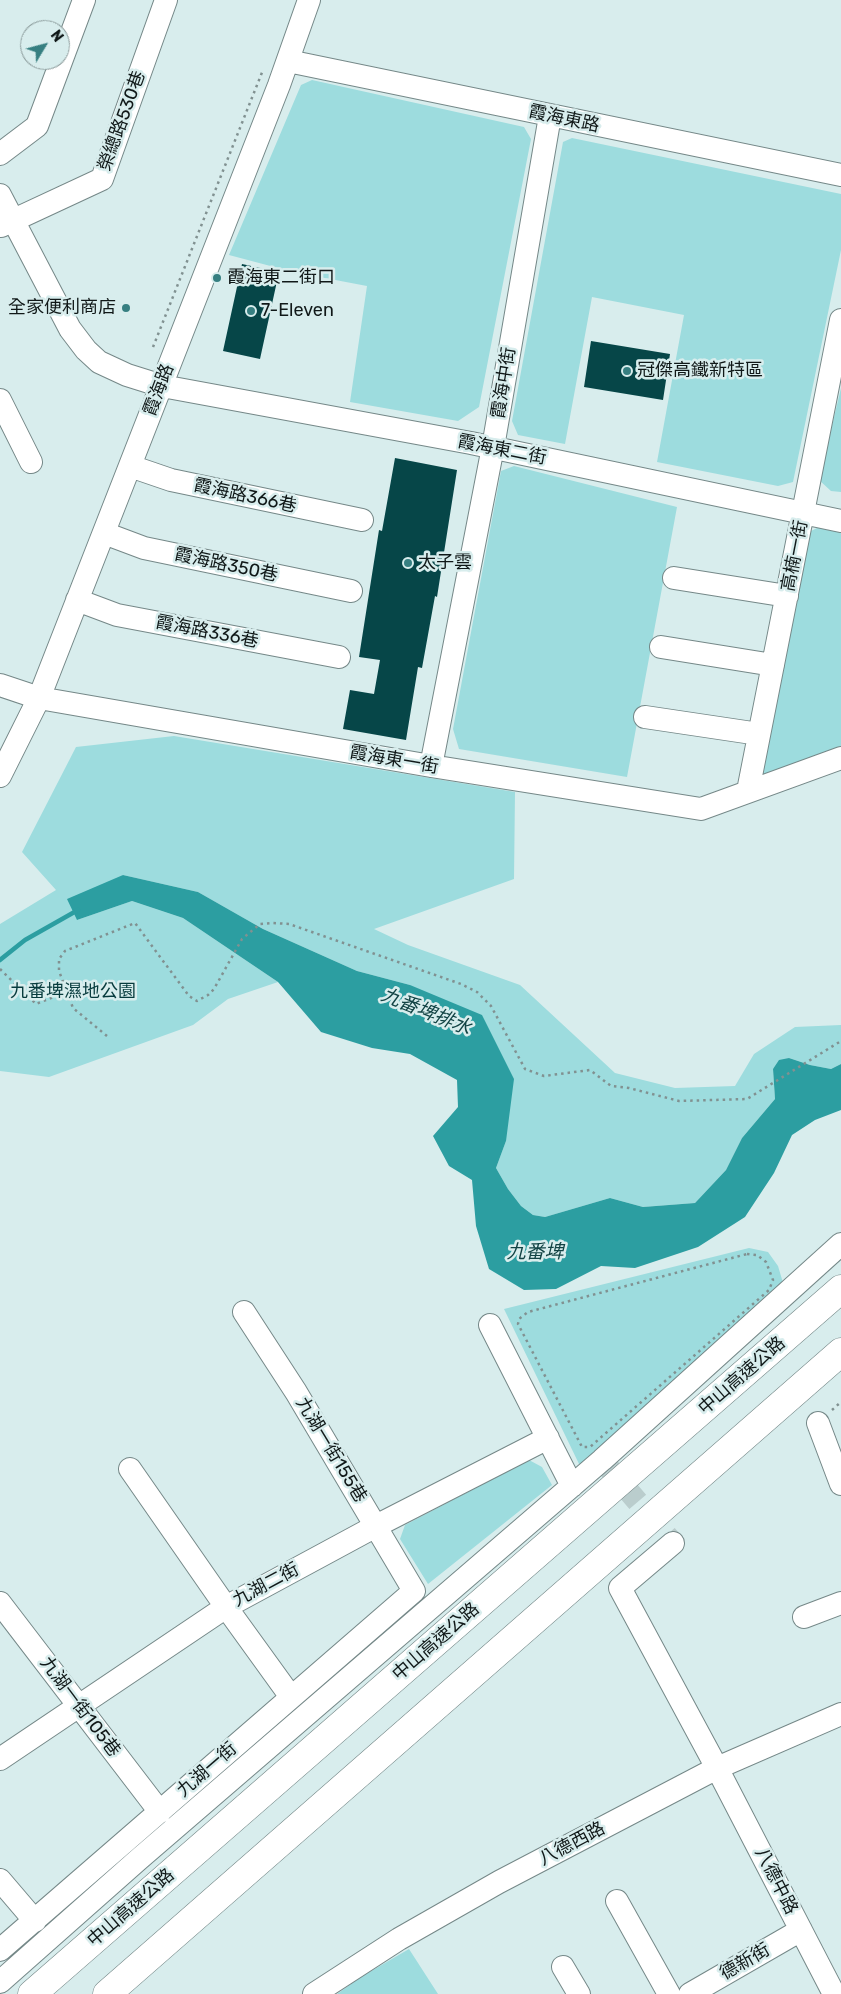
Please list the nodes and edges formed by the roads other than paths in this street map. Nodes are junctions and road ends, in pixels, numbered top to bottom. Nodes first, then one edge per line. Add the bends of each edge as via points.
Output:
1 (84, 0) edge
2 (166, 0) edge
3 (309, 0) edge
4 (288, 61) junction
5 (550, 116) junction
6 (0, 154) edge
7 (841, 175) edge
8 (0, 194) edge
9 (7, 223) edge
10 (841, 320) edge
11 (162, 386) junction
12 (0, 400) edge
13 (493, 447) junction
14 (31, 462) dead end
15 (130, 466) junction
16 (803, 515) junction
17 (362, 520) dead end
18 (841, 521) edge
19 (104, 533) junction
20 (674, 578) dead end
21 (351, 591) dead end
22 (787, 596) junction
23 (77, 600) junction
24 (662, 647) dead end
25 (339, 657) dead end
26 (773, 665) junction
27 (0, 685) edge
28 (39, 698) junction
29 (645, 717) dead end
30 (759, 734) junction
31 (841, 758) edge
32 (431, 766) junction
33 (0, 776) edge
34 (748, 791) junction
35 (841, 1244) edge
36 (841, 1289) edge
37 (244, 1312) dead end
38 (490, 1325) dead end
39 (841, 1352) edge
40 (818, 1423) dead end
41 (548, 1438) junction
42 (130, 1468) dead end
43 (841, 1484) edge
44 (572, 1486) junction
45 (376, 1526) junction
46 (673, 1543) dead end
47 (414, 1591) joint
48 (0, 1603) edge
49 (841, 1604) edge
50 (226, 1607) junction
51 (804, 1617) dead end
52 (291, 1697) junction
53 (78, 1704) junction
54 (841, 1714) edge
55 (0, 1759) edge
56 (718, 1768) junction
57 (160, 1812) junction
58 (0, 1880) edge
59 (617, 1901) dead end
60 (35, 1920) junction
61 (801, 1930) junction
62 (0, 1950) edge
63 (563, 1967) dead end
64 (0, 1982) edge
65 (720, 1987) edge
66 (32, 1994) edge
67 (107, 1994) edge
68 (314, 1994) edge
69 (579, 1994) edge
70 (669, 1994) edge
71 (690, 1994) edge
72 (834, 1994) edge

1 - 6 street via 37,126
2 - 9 street, 榮總路530巷 via 102,178
3 - 4 street, 霞海路
4 - 5 street, 霞海東路
4 - 11 street, 霞海路
5 - 7 street, 霞海東路
5 - 13 street, 霞海中街
8 - 9 street, 霞海東二街
9 - 11 street, 霞海東二街 via 86,350 99,362
10 - 16 street, 高楠一街
11 - 13 street, 霞海東二街
11 - 15 street, 霞海路
12 - 14 street
13 - 16 street, 霞海東二街
13 - 32 street, 霞海中街
15 - 17 street, 霞海路366巷 via 172,480
15 - 19 street, 霞海路
16 - 18 street, 霞海東二街
16 - 22 street, 高楠一街
19 - 21 street, 霞海路350巷 via 144,548
19 - 23 street, 霞海路
20 - 22 street
22 - 26 street, 高楠一街
23 - 25 street, 霞海路336巷 via 117,615
23 - 28 street, 霞海路
24 - 26 street
26 - 30 street, 高楠一街
27 - 28 street, 霞海東一街
28 - 32 street, 霞海東一街
28 - 33 street, 霞海路
29 - 30 street
30 - 34 street, 高楠一街
31 - 34 street, 霞海東一街
32 - 34 street, 霞海東一街 via 700,809
35 - 44 street
36 - 66 highway, 中山高速公路
37 - 45 street, 九湖一街155巷
38 - 41 street
39 - 67 highway
40 - 43 street
41 - 44 street
41 - 45 street, 九湖二街
42 - 50 street
44 - 64 street
45 - 47 street, 九湖一街155巷
45 - 50 street, 九湖二街
46 - 56 street, 八德中路 via 620,1588
47 - 52 street, 九湖一街
48 - 53 street, 九湖一街105巷
49 - 51 street
50 - 52 street
50 - 53 street, 九湖二街
52 - 57 street, 九湖一街
53 - 55 street, 九湖二街
53 - 57 street, 九湖一街105巷
54 - 56 street, 八德西路
56 - 61 street, 八德中路
56 - 68 street, 八德西路 via 499,1882 399,1939
57 - 60 street, 九湖一街
58 - 60 street
59 - 70 street
60 - 62 street, 九湖一街
61 - 65 street, 德新街
61 - 72 street, 八德中路
63 - 69 street
65 - 71 street, 德新街

